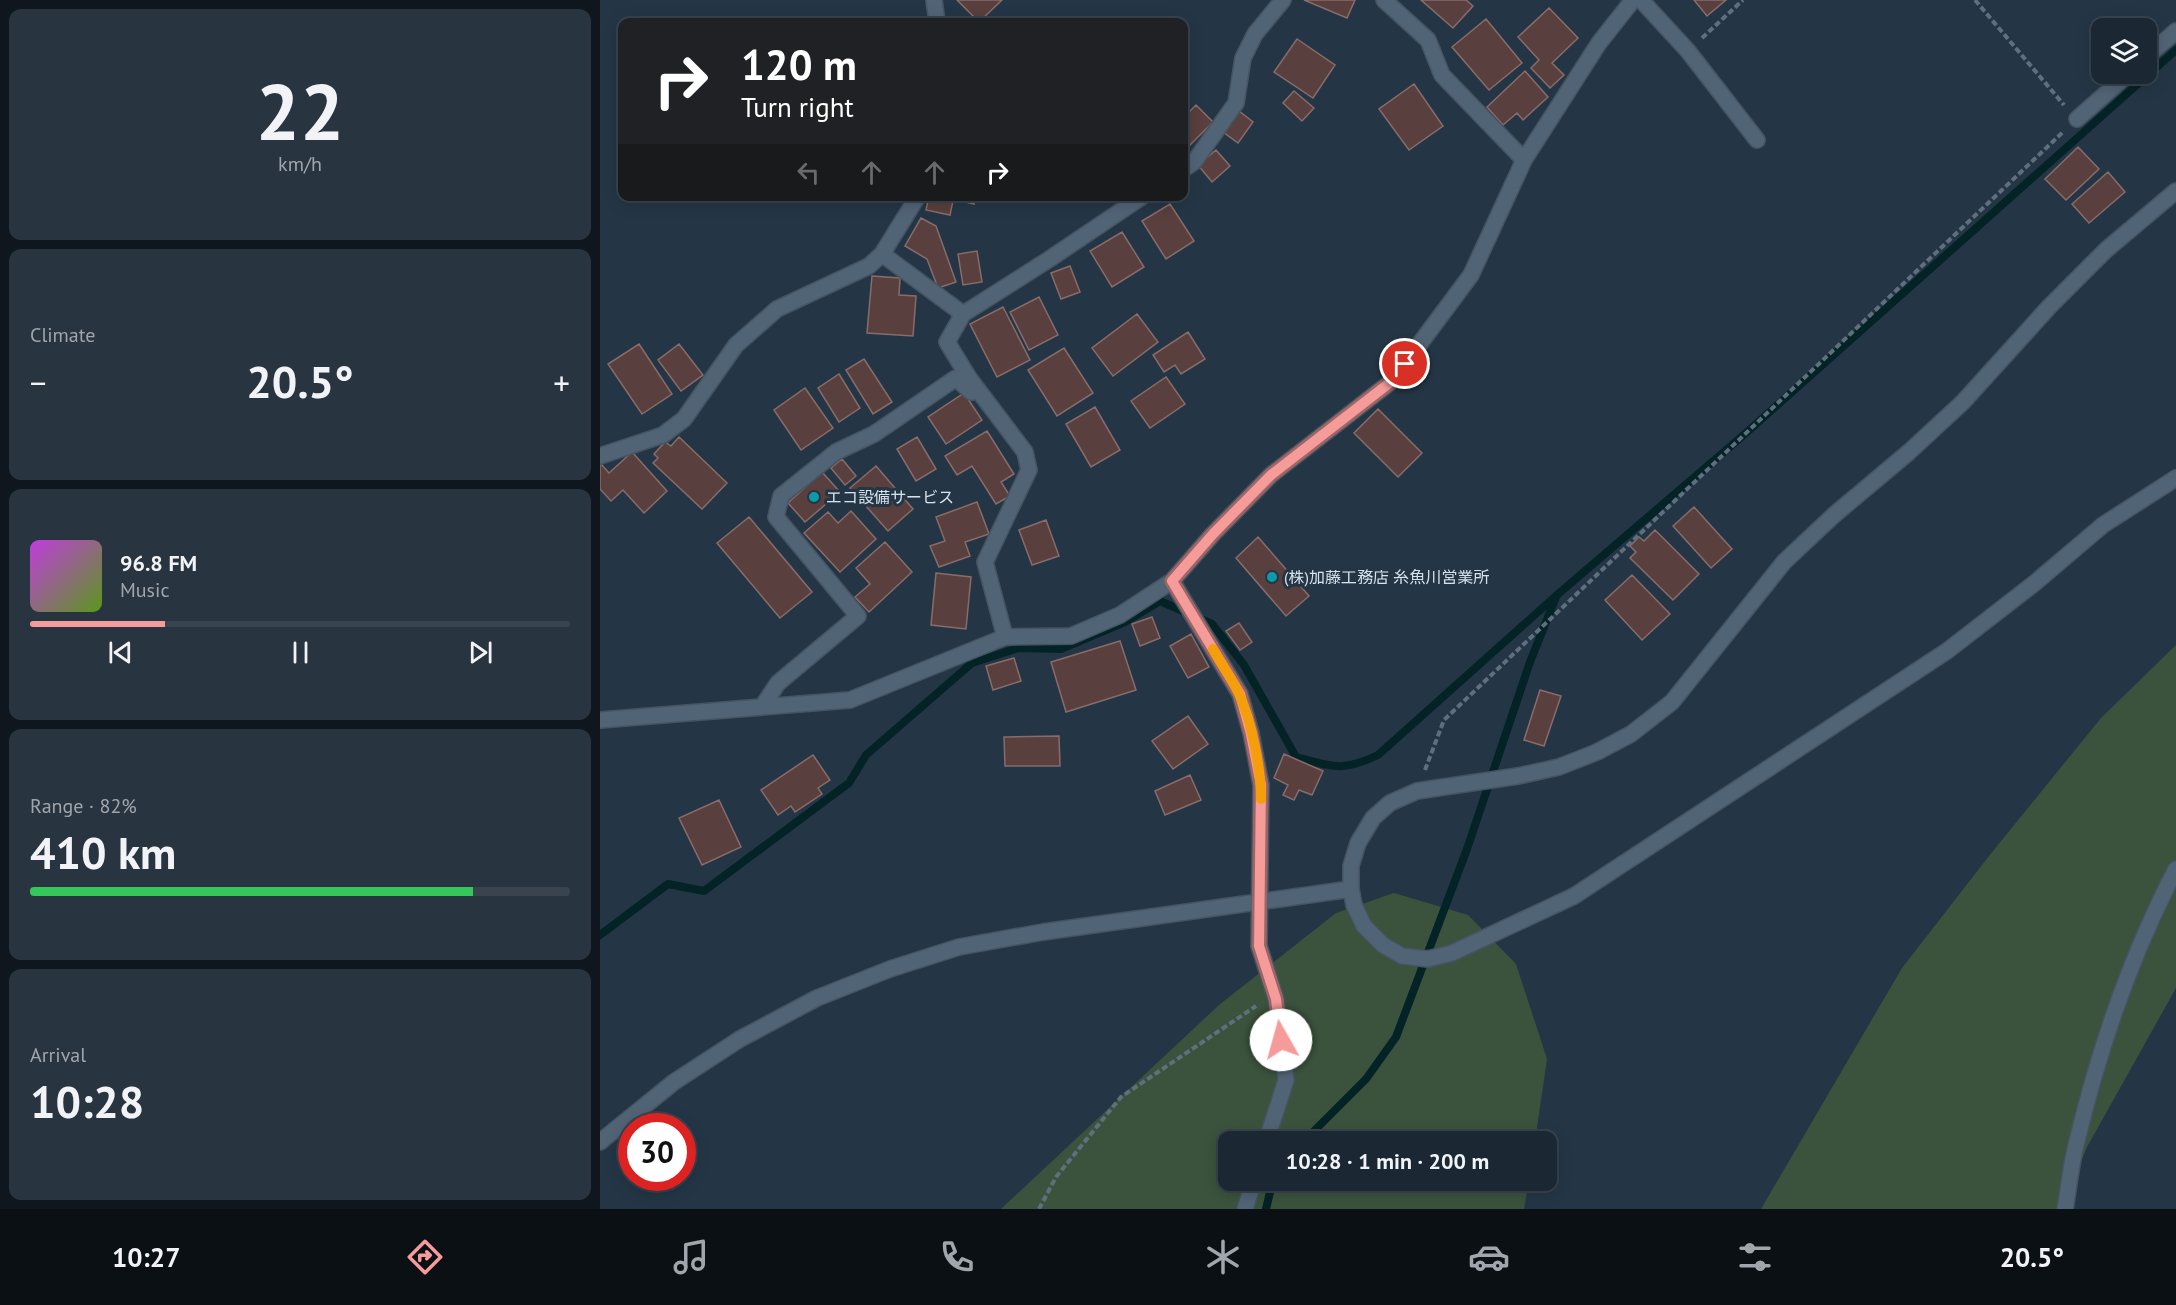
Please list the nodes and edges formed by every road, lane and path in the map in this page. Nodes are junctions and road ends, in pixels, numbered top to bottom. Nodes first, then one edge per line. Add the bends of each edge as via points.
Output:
1 (934, 0) edge
2 (1283, 0) edge
3 (1384, 0) edge
4 (1633, 0) edge
5 (1641, 0) edge
6 (1743, 0) edge
7 (1976, 0) edge
8 (936, 18) edge
9 (2176, 31) edge
10 (2157, 47) edge
11 (1688, 51) junction
12 (2117, 84) edge
13 (2077, 119) junction
14 (1757, 140) dead end
15 (1524, 160) junction
16 (1188, 166) edge
17 (2176, 190) edge
18 (915, 201) edge
19 (1135, 201) edge
20 (882, 254) junction
21 (963, 314) junction
22 (979, 391) junction
23 (600, 456) edge
24 (2176, 478) edge
25 (1172, 581) junction
26 (1005, 637) junction
27 (762, 707) junction
28 (600, 720) edge
29 (1417, 791) junction
30 (2176, 869) edge
31 (1351, 889) junction
32 (1260, 902) junction
33 (1276, 999) junction
34 (1270, 1131) edge
35 (600, 1142) edge
36 (1251, 1191) edge
37 (1039, 1209) edge
38 (1245, 1209) edge
39 (2065, 1209) edge

1 - 8 street
2 - 16 street via 1254,34 1242,58 1236,103
3 - 15 street via 1428,40 1442,75
4 - 15 street via 1599,43
5 - 11 street
6 - 11 path
7 - 13 path
9 - 10 street
11 - 14 street
12 - 13 street
13 - 29 path via 1444,720
15 - 25 street via 1471,275 1392,381 1271,475
17 - 29 street via 2065,290 1963,402 1784,562 1678,694 1650,720 1597,753 1559,767
18 - 20 street
19 - 21 street
20 - 21 street
20 - 23 street via 869,266 777,309 736,345 684,419 663,435
21 - 22 street via 947,342
22 - 26 street via 1025,452 1029,471 985,562
22 - 27 street via 971,393 956,378 874,434 836,452 781,496 776,517 858,616 778,683
24 - 31 street via 2103,525 1947,651 1574,896 1452,953 1428,959 1402,956 1383,945 1364,926
25 - 26 street via 1120,615 1071,636
25 - 32 street via 1240,694 1251,734 1261,785
26 - 27 street via 850,700
27 - 28 street
29 - 31 street via 1390,803 1373,818 1358,843
30 - 39 street via 2128,969 2108,1029 2076,1143
31 - 32 street
32 - 33 street via 1259,946
32 - 35 street via 1043,932 959,948 890,969 817,998 740,1039 674,1082
33 - 34 street via 1286,1080
33 - 37 path via 1256,1006 1121,1097 1056,1177
36 - 38 street

